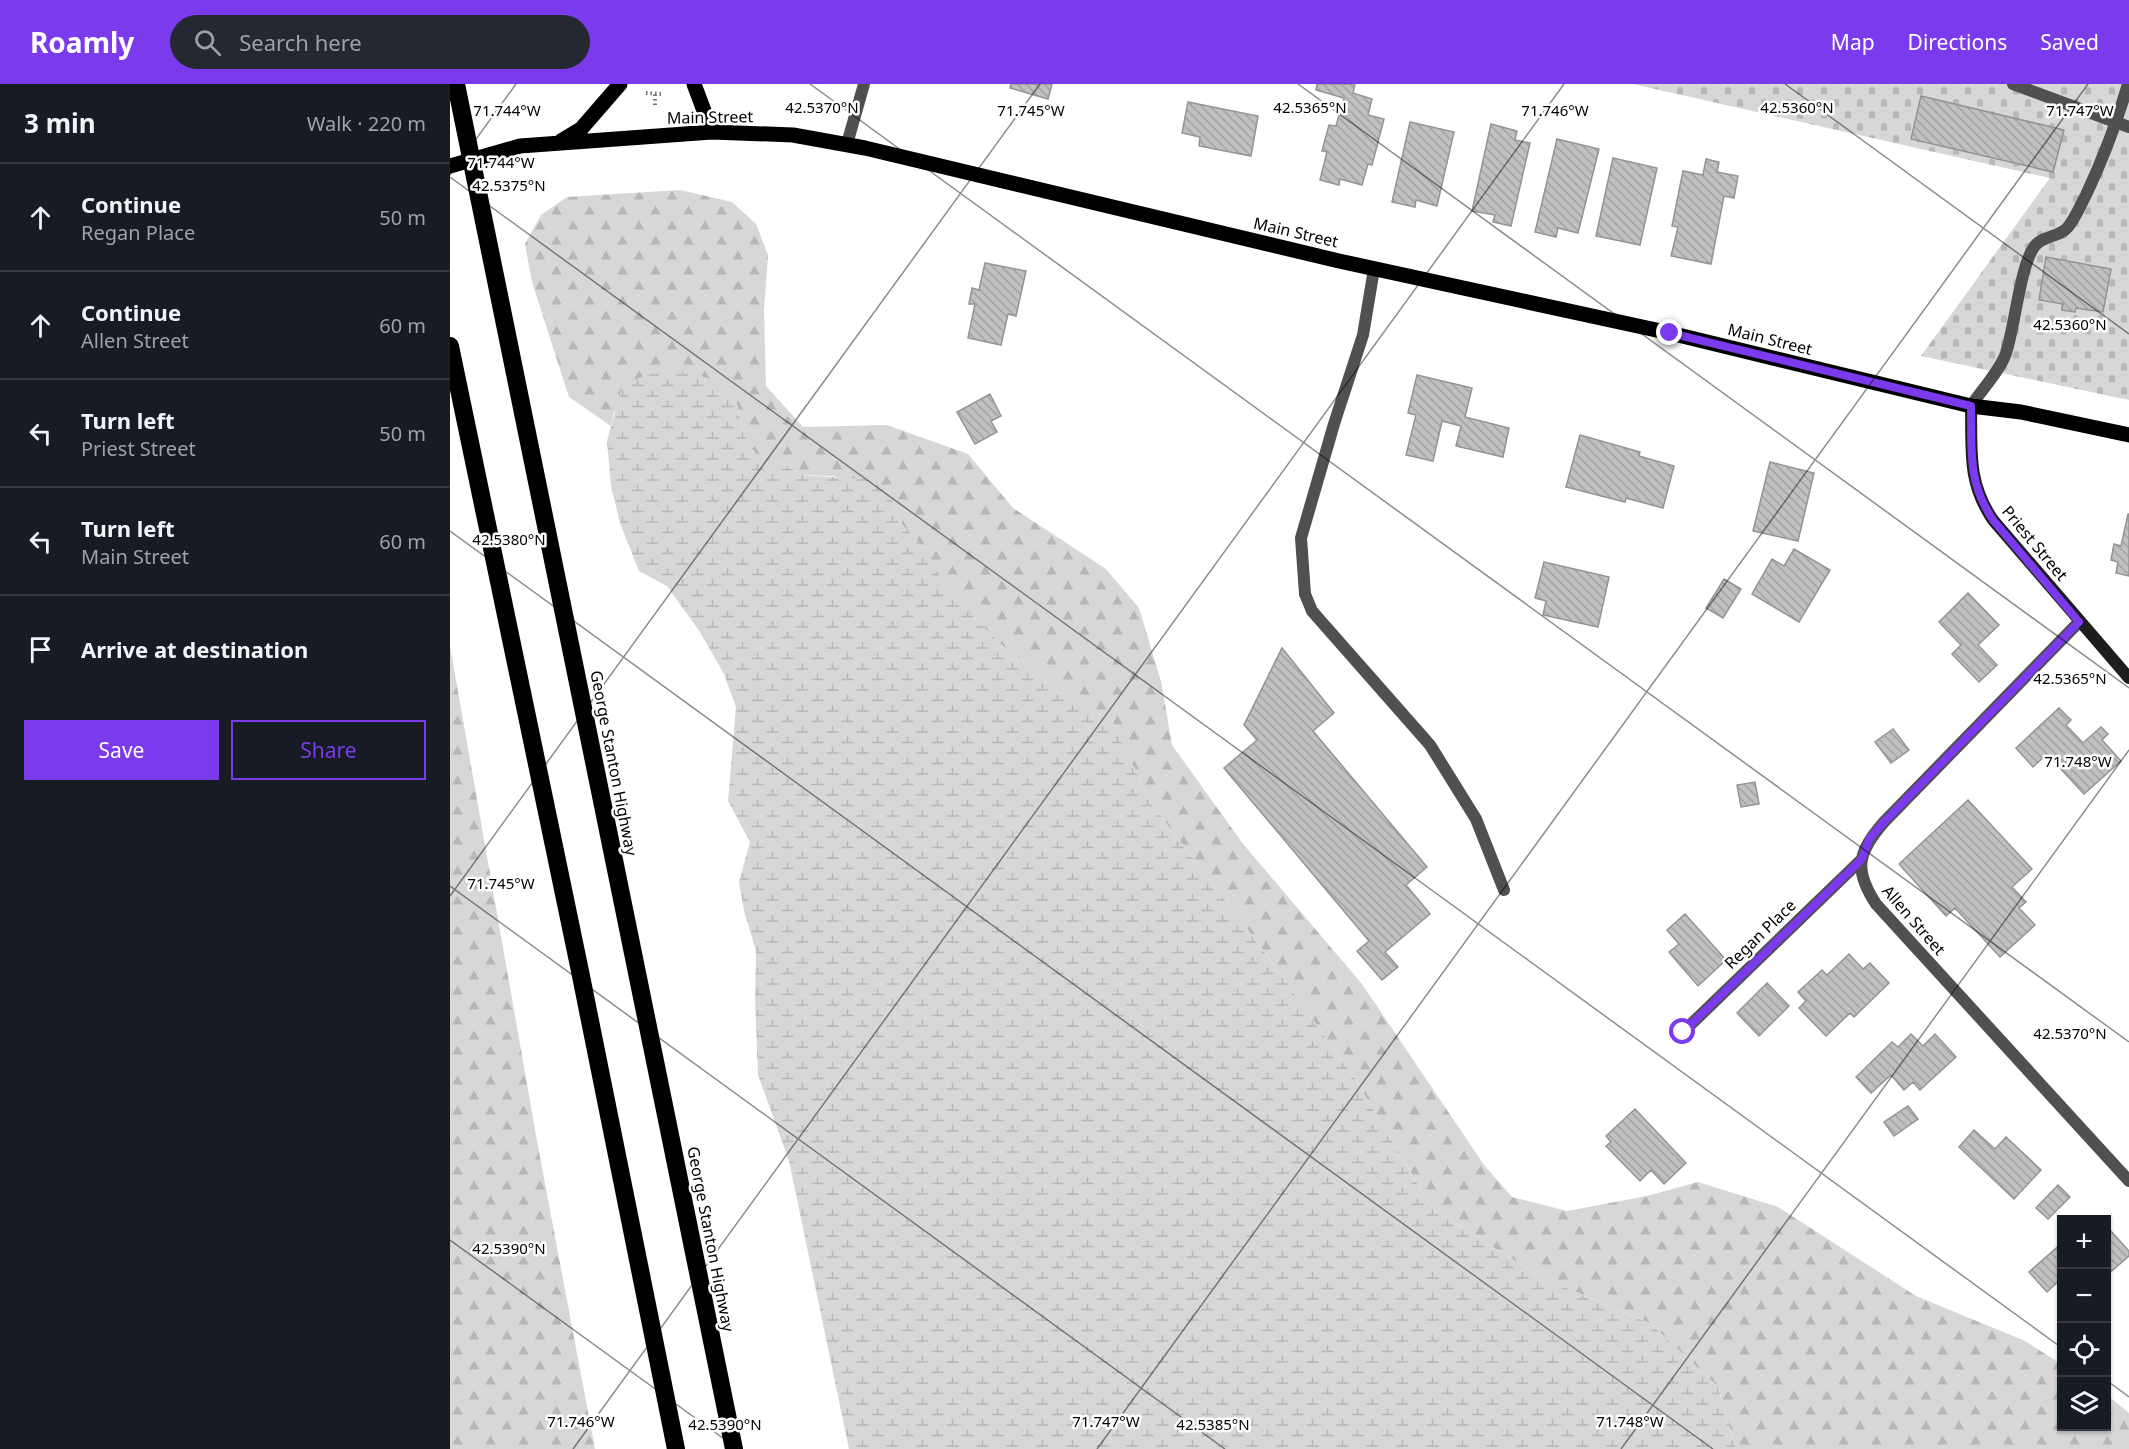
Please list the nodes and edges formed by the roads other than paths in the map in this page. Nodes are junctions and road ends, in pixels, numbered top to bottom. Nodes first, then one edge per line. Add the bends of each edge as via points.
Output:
1 (456, 84) edge
2 (620, 84) edge
3 (694, 84) edge
4 (864, 84) edge
5 (2013, 84) edge
6 (2128, 84) edge
7 (2116, 123) junction
8 (2129, 127) edge
9 (712, 132) junction
10 (559, 143) junction
11 (847, 144) junction
12 (450, 166) edge
13 (1374, 268) junction
14 (450, 346) edge
15 (1971, 406) junction
16 (2129, 435) edge
17 (2079, 622) junction
18 (2129, 678) edge
19 (1861, 860) junction
20 (1504, 890) dead end
21 (1683, 1032) dead end
22 (2129, 1181) edge
23 (676, 1449) edge
24 (734, 1449) edge

1 - 24 highway, George Stanton Highway
2 - 10 main road via 580,129
3 - 9 main road
4 - 11 street
5 - 7 street
6 - 7 street
7 - 8 street
7 - 15 street via 2075,218 2066,229 2034,247 2025,269 2005,356
9 - 10 main road, Main Street
9 - 11 main road, Main Street via 793,135
10 - 12 main road, Main Street via 520,146
11 - 13 main road, Main Street
13 - 15 main road, Main Street via 1670,333
13 - 20 street via 1363,335 1301,538 1305,594 1312,611 1430,746 1476,819
14 - 23 highway
15 - 16 main road, Main Street via 2021,412
15 - 17 main road, Priest Street via 1972,475 1983,504
17 - 18 main road, Priest Street
17 - 19 street via 1884,822 1870,838
19 - 21 street, Regan Place
19 - 22 street, Allen Street via 1864,886 1876,904

